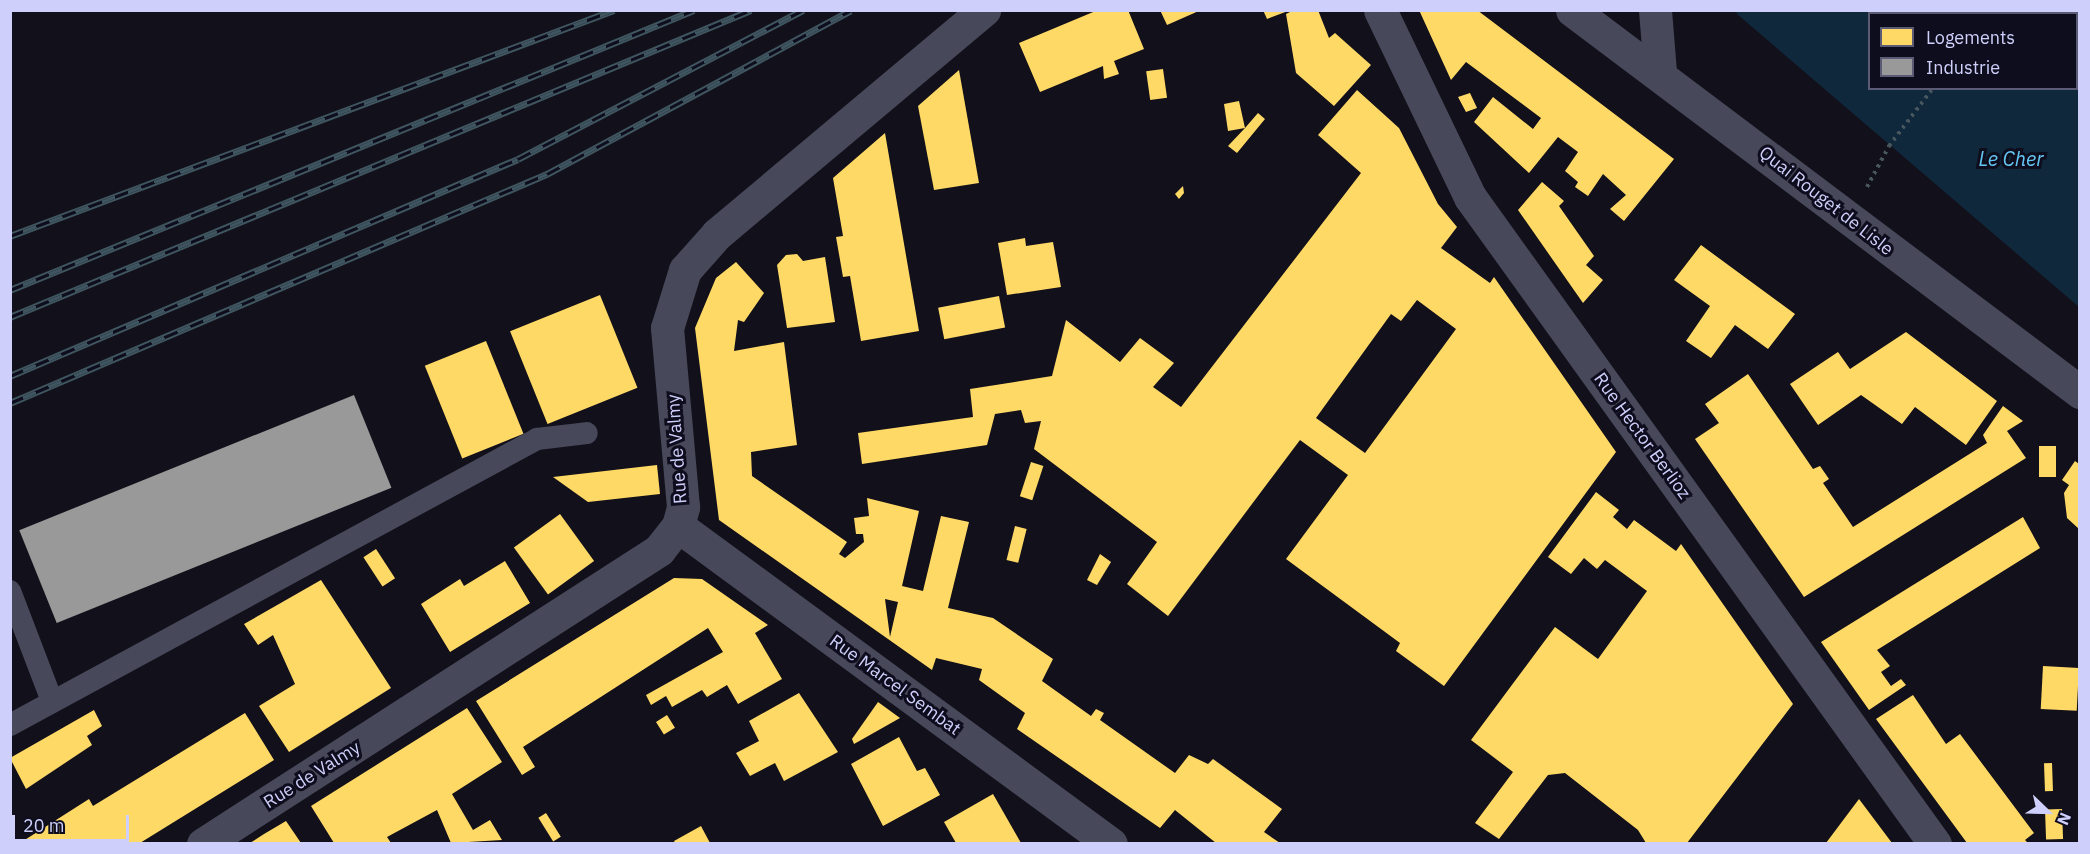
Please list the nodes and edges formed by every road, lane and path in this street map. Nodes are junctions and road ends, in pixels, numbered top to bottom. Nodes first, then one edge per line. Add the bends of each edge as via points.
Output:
1 (984, 10) edge
2 (1380, 10) edge
3 (1572, 10) edge
4 (1655, 10) edge
5 (1660, 72) junction
6 (1931, 90) edge
7 (1847, 218) junction
8 (2079, 392) edge
9 (587, 433) dead end
10 (678, 526) junction
11 (10, 591) edge
12 (52, 700) junction
13 (10, 725) edge
14 (203, 843) edge
15 (1111, 843) edge
16 (1935, 843) edge

1 - 10 street, Rue de Valmy via 717,234 685,270 675,291 667,328 683,507
2 - 16 street, Rue Hector Berlioz via 1470,197
3 - 5 street, Quai Rouget de Lisle
4 - 5 street via 1662,41
5 - 7 street, Quai Rouget de Lisle
6 - 7 path via 1889,146
7 - 8 street, Quai Rouget de Lisle
9 - 12 lane via 537,440
10 - 14 street, Rue de Valmy via 632,573
10 - 15 street, Rue Marcel Sembat
11 - 12 lane
12 - 13 lane

